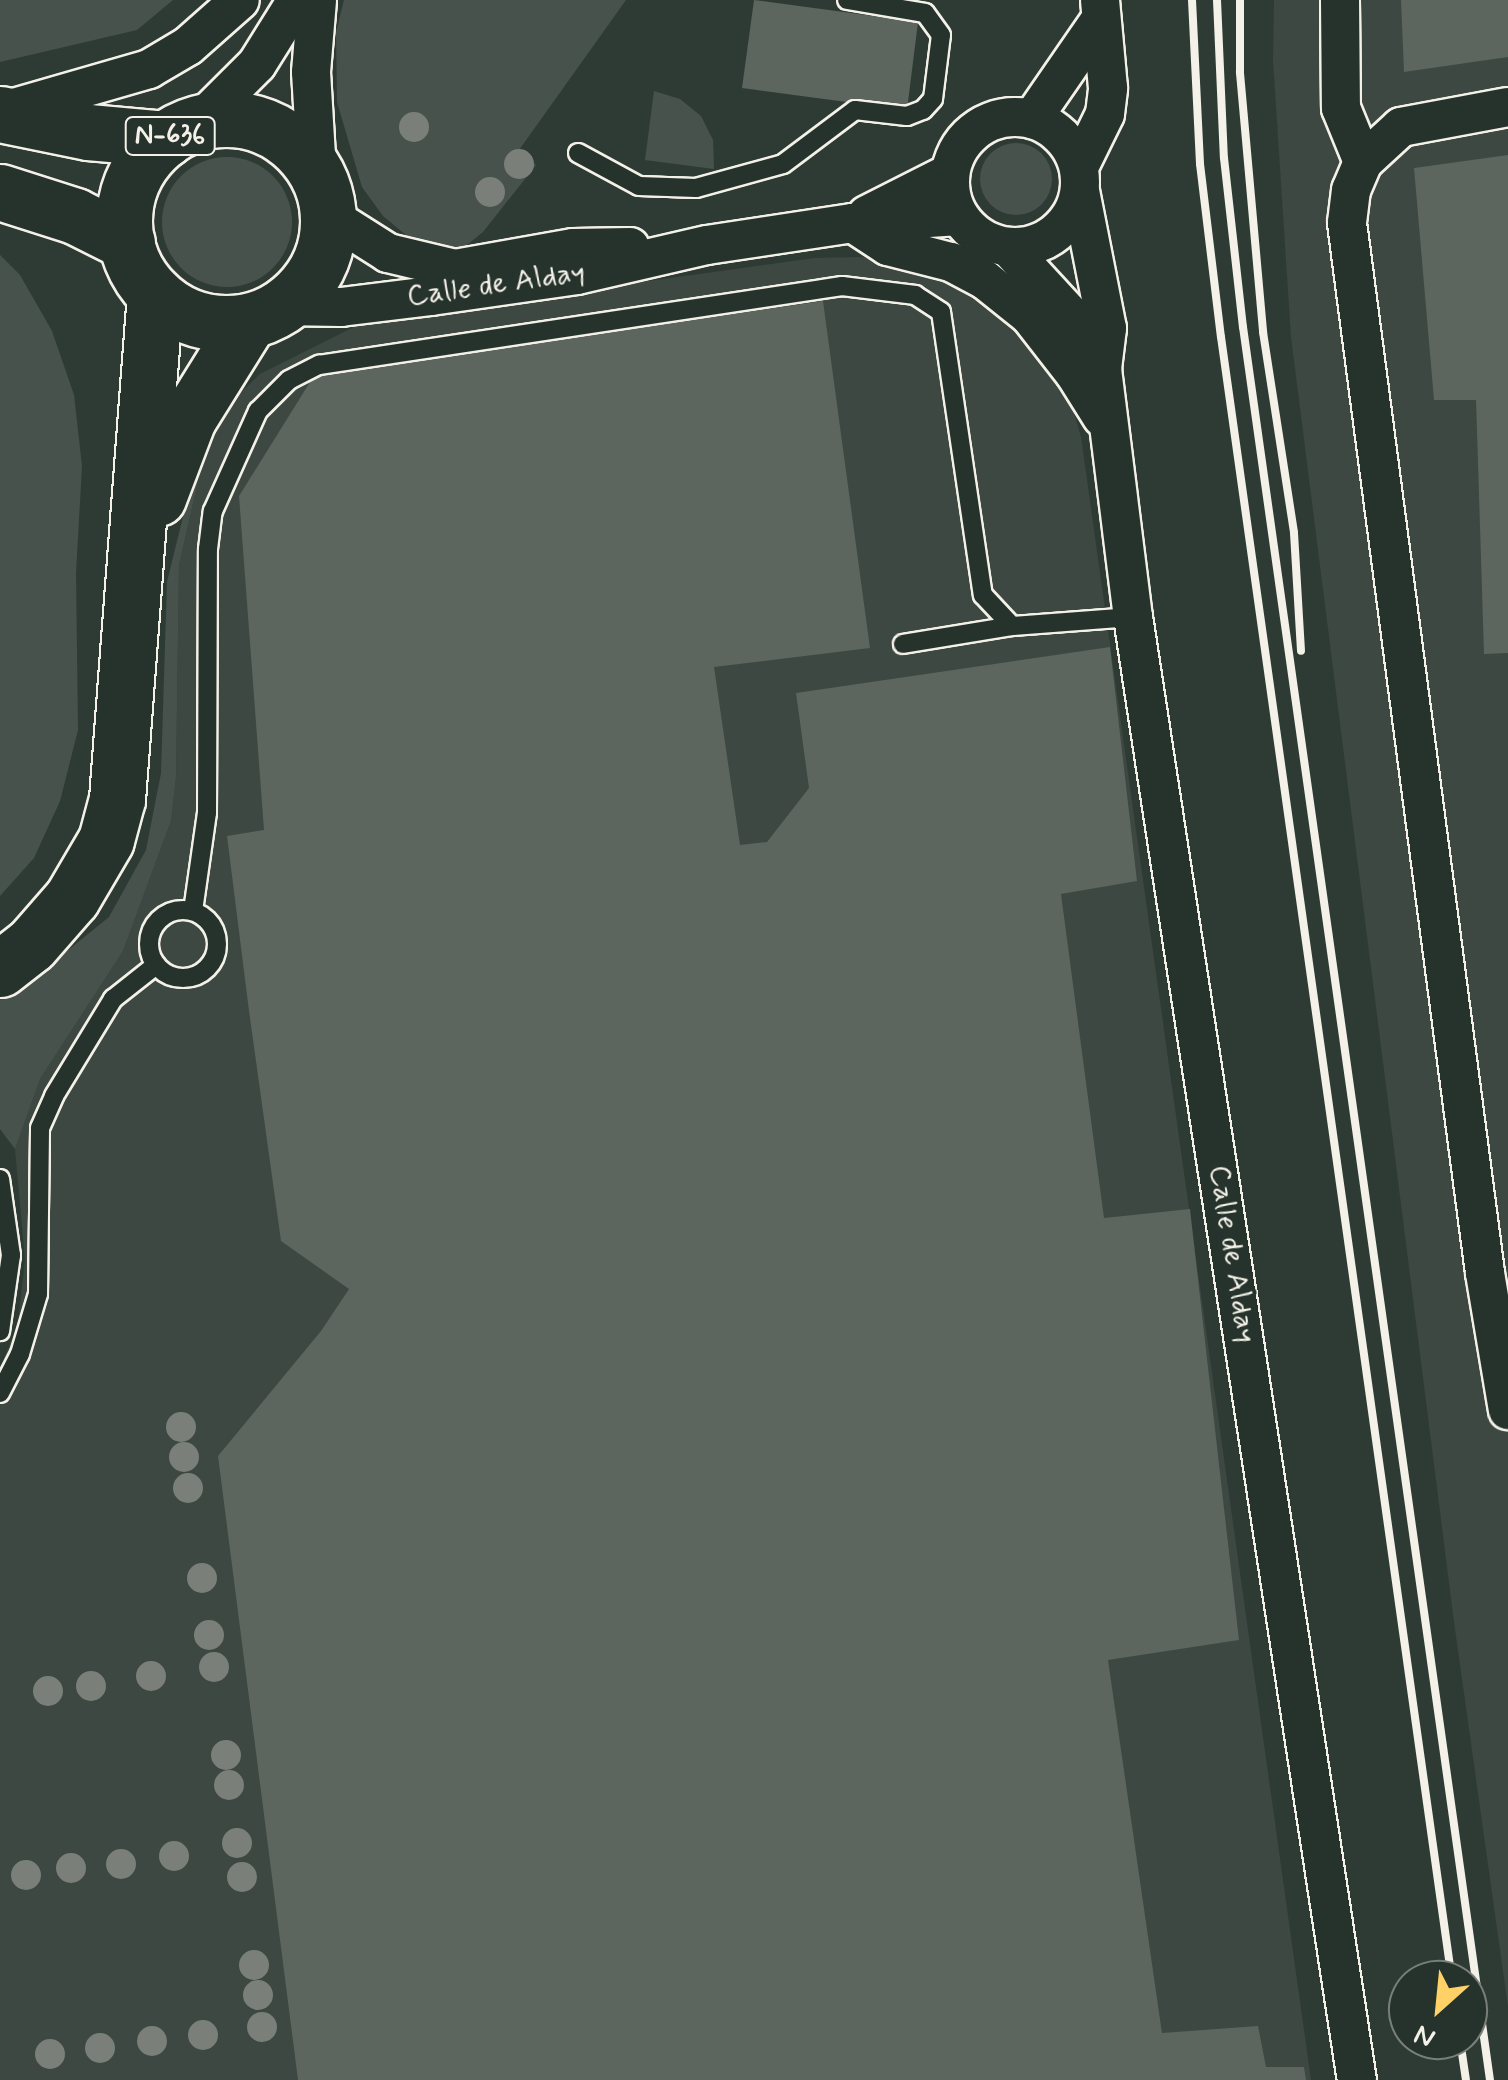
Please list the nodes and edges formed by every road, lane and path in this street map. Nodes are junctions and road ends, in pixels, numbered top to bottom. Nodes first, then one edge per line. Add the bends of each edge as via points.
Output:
1 (240, 0) edge
2 (298, 0) edge
3 (317, 0) edge
4 (847, 0) edge
5 (1340, 0) edge
6 (1099, 11) edge
7 (1508, 107) edge
8 (0, 113) edge
9 (1032, 119) junction
10 (182, 131) junction
11 (578, 153) dead end
12 (1363, 162) junction
13 (950, 174) junction
14 (1080, 179) junction
15 (0, 192) edge
16 (322, 194) junction
17 (959, 216) junction
18 (853, 223) junction
19 (127, 242) junction
20 (707, 244) junction
21 (1009, 248) junction
22 (155, 294) junction
23 (266, 314) junction
24 (1102, 369) junction
25 (1108, 428) junction
26 (136, 557) junction
27 (1133, 617) junction
28 (1012, 626) junction
29 (903, 644) dead end
30 (72, 898) junction
31 (192, 911) junction
32 (0, 942) edge
33 (156, 965) junction
34 (0, 968) edge
35 (0, 1179) edge
36 (0, 1331) edge
37 (0, 1393) edge
38 (1508, 1410) edge
39 (1357, 2080) edge

1 - 8 street via 150,69
2 - 10 street via 264,55
3 - 16 street via 311,58
4 - 11 lane via 924,13 941,35 933,99 923,110 907,116 855,110 783,164 696,188 640,186
5 - 12 street via 1341,108
6 - 9 street
6 - 14 street via 1108,88
7 - 12 street via 1400,127
8 - 10 highway, N-636 via 88,132
9 - 13 street via 1000,119 970,134
9 - 14 street via 1062,136
10 - 16 highway, N-636 via 244,121 266,128 286,138
10 - 19 highway, N-636 via 149,155 132,185
12 - 38 street via 1350,190 1349,242
13 - 17 street
13 - 18 street, Calle de Alday
14 - 21 street via 1075,211 1048,240
14 - 24 street, Calle de Alday via 1107,328
15 - 19 highway via 75,216
16 - 20 street, Calle de Alday via 388,253 455,269 573,248
16 - 23 highway via 322,256 300,293
17 - 18 street, Calle de Alday
17 - 21 street via 989,243
18 - 20 street, Calle de Alday
18 - 25 street, Calle de Alday via 888,246 951,262 1030,316
19 - 22 highway via 132,262
20 - 23 street, Calle de Alday via 577,276
21 - 24 street, Calle de Alday via 1079,324
22 - 23 highway via 199,320
22 - 26 highway
23 - 26 highway via 188,419
24 - 25 street, Calle de Alday
25 - 27 street, Calle de Alday
26 - 30 highway via 118,799 106,840
27 - 28 lane
27 - 39 street, Calle de Alday
28 - 29 lane
28 - 31 lane via 983,595 940,312 915,295 842,286 319,365 289,380 258,411 214,511 208,549 207,813
30 - 32 highway
30 - 34 highway via 31,945
31 - 33 lane via 174,911 155,923 148,944
31 - 33 lane via 214,927 214,960 186,979
33 - 37 lane via 113,999 40,1128 38,1294
35 - 36 lane via 11,1255

